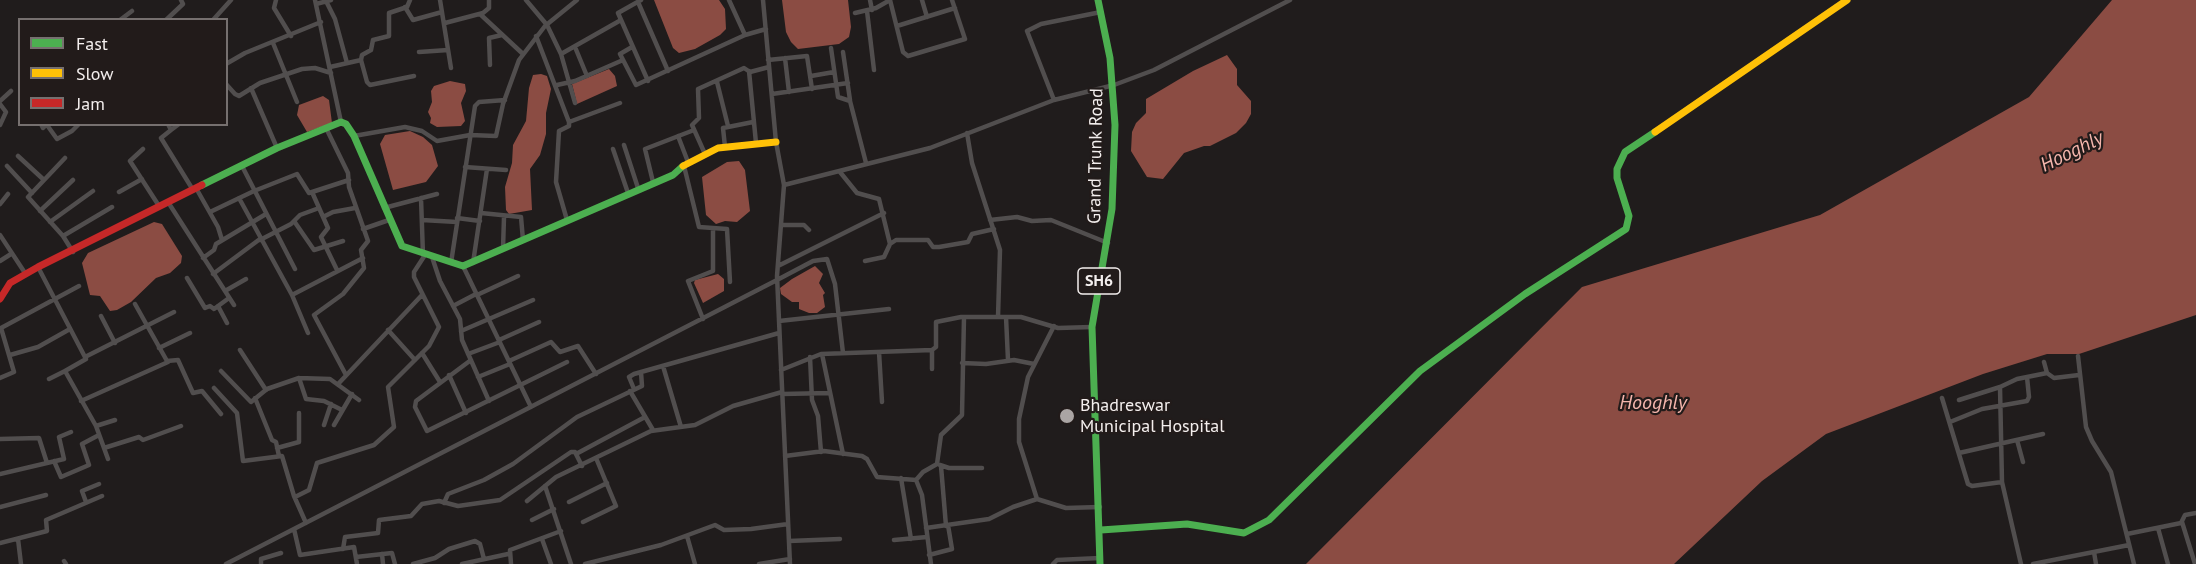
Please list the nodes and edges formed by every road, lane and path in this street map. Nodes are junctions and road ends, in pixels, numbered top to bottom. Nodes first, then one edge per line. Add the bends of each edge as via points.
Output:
1 (189, 0) edge
2 (231, 0) edge
3 (276, 0) edge
4 (410, 0) edge
5 (440, 0) edge
6 (489, 0) edge
7 (526, 0) edge
8 (578, 0) edge
9 (729, 0) edge
10 (763, 0) edge
11 (870, 0) edge
12 (890, 0) edge
13 (922, 0) edge
14 (952, 0) edge
15 (1098, 0) edge
16 (1290, 0) edge
17 (1847, 0) edge
18 (329, 1) edge
19 (639, 1) edge
20 (182, 2) edge
21 (316, 2) edge
22 (405, 8) junction
23 (955, 8) junction
24 (869, 10) junction
25 (132, 11) dead end
26 (442, 12) junction
27 (1101, 12) junction
28 (855, 13) dead end
29 (480, 14) junction
30 (927, 17) junction
31 (123, 18) edge
32 (169, 18) edge
33 (215, 18) edge
34 (621, 20) junction
35 (321, 22) junction
36 (445, 23) junction
37 (547, 25) junction
38 (897, 26) junction
39 (766, 29) junction
40 (502, 35) junction
41 (291, 36) junction
42 (536, 36) junction
43 (745, 36) junction
44 (273, 43) junction
45 (575, 47) junction
46 (632, 47) junction
47 (831, 48) dead end
48 (448, 50) junction
49 (418, 52) dead end
50 (843, 52) dead end
51 (523, 54) junction
52 (561, 54) junction
53 (785, 58) junction
54 (361, 60) junction
55 (623, 60) junction
56 (768, 60) junction
57 (228, 63) edge
58 (347, 63) junction
59 (490, 65) dead end
60 (769, 67) junction
61 (451, 68) dead end
62 (331, 70) junction
63 (874, 70) dead end
64 (668, 71) junction
65 (749, 71) junction
66 (834, 72) junction
67 (285, 75) junction
68 (414, 76) dead end
69 (587, 76) junction
70 (811, 76) junction
71 (648, 81) junction
72 (717, 82) junction
73 (568, 83) junction
74 (848, 83) junction
75 (557, 85) junction
76 (1114, 85) junction
77 (228, 86) edge
78 (835, 86) junction
79 (251, 88) junction
80 (812, 89) junction
81 (11, 91) dead end
82 (789, 92) junction
83 (772, 94) junction
84 (505, 100) junction
85 (850, 100) junction
86 (1054, 100) junction
87 (297, 102) dead end
88 (0, 103) edge
89 (620, 103) dead end
90 (575, 104) dead end
91 (341, 122) junction
92 (569, 122) junction
93 (753, 122) junction
94 (0, 125) edge
95 (48, 126) edge
96 (77, 126) edge
97 (728, 126) junction
98 (169, 127) edge
99 (326, 128) junction
100 (694, 130) junction
101 (967, 133) junction
102 (470, 135) junction
103 (354, 136) junction
104 (678, 136) junction
105 (776, 142) junction
106 (756, 143) junction
107 (624, 145) dead end
108 (725, 147) junction
109 (143, 148) dead end
110 (277, 148) junction
111 (613, 149) dead end
112 (705, 154) junction
113 (18, 156) dead end
114 (626, 156) junction
115 (65, 158) dead end
116 (616, 159) junction
117 (866, 163) junction
118 (686, 164) junction
119 (7, 166) dead end
120 (242, 166) junction
121 (465, 167) junction
122 (487, 169) junction
123 (506, 170) dead end
124 (840, 172) junction
125 (44, 180) junction
126 (73, 180) dead end
127 (142, 180) junction
128 (349, 180) junction
129 (653, 182) junction
130 (784, 185) junction
131 (638, 188) junction
132 (194, 189) junction
133 (254, 190) junction
134 (93, 191) dead end
135 (32, 192) junction
136 (119, 192) dead end
137 (312, 192) junction
138 (628, 193) junction
139 (8, 194) dead end
140 (437, 194) dead end
141 (238, 198) junction
142 (421, 198) junction
143 (168, 202) junction
144 (0, 204) edge
145 (159, 206) junction
146 (112, 207) dead end
147 (319, 208) junction
148 (355, 208) junction
149 (384, 208) junction
150 (40, 211) junction
151 (210, 212) junction
152 (482, 213) junction
153 (884, 213) junction
154 (266, 214) junction
155 (504, 216) junction
156 (323, 217) junction
157 (294, 220) junction
158 (389, 220) junction
159 (422, 220) junction
160 (457, 220) junction
161 (567, 220) junction
162 (990, 220) junction
163 (480, 221) junction
164 (50, 222) junction
165 (251, 223) junction
166 (782, 225) junction
167 (713, 228) junction
168 (363, 229) junction
169 (994, 229) junction
170 (809, 230) dead end
171 (276, 232) junction
172 (0, 235) edge
173 (63, 236) junction
174 (260, 239) junction
175 (222, 240) junction
176 (523, 240) junction
177 (343, 241) dead end
178 (1108, 243) junction
179 (890, 244) junction
180 (326, 247) junction
181 (503, 249) junction
182 (73, 252) junction
183 (11, 254) junction
184 (427, 256) junction
185 (203, 258) junction
186 (363, 258) junction
187 (0, 261) edge
188 (865, 261) dead end
189 (451, 263) junction
190 (473, 263) junction
191 (462, 266) junction
192 (778, 266) junction
193 (38, 267) junction
194 (295, 269) dead end
195 (337, 270) junction
196 (25, 273) junction
197 (213, 274) junction
198 (518, 276) dead end
199 (187, 278) dead end
200 (246, 279) dead end
201 (777, 280) junction
202 (730, 282) dead end
203 (79, 286) dead end
204 (225, 291) junction
205 (292, 294) junction
206 (477, 294) junction
207 (422, 295) junction
208 (229, 298) junction
209 (0, 299) edge
210 (54, 299) junction
211 (533, 300) dead end
212 (135, 304) dead end
213 (234, 305) dead end
214 (218, 306) junction
215 (453, 306) junction
216 (890, 309) dead end
217 (174, 312) dead end
218 (838, 315) junction
219 (101, 316) dead end
220 (964, 317) junction
221 (998, 317) junction
222 (1006, 317) junction
223 (489, 319) junction
224 (703, 319) junction
225 (779, 321) junction
226 (539, 322) dead end
227 (227, 323) dead end
228 (1054, 326) junction
229 (0, 327) edge
230 (148, 327) junction
231 (1092, 327) junction
232 (70, 329) junction
233 (388, 330) junction
234 (461, 331) junction
235 (190, 333) dead end
236 (308, 333) dead end
237 (779, 333) junction
238 (499, 341) junction
239 (115, 343) junction
240 (8, 345) junction
241 (0, 348) edge
242 (159, 348) junction
243 (240, 350) dead end
244 (932, 350) junction
245 (879, 352) junction
246 (422, 353) junction
247 (843, 353) junction
248 (468, 354) junction
249 (822, 354) junction
250 (10, 355) junction
251 (2078, 356) dead end
252 (85, 357) junction
253 (810, 357) junction
254 (415, 360) junction
255 (471, 360) junction
256 (1008, 360) junction
257 (168, 362) junction
258 (567, 362) dead end
259 (2044, 362) dead end
260 (509, 363) junction
261 (962, 363) junction
262 (1034, 364) junction
263 (663, 366) junction
264 (932, 369) dead end
265 (65, 370) junction
266 (221, 370) dead end
267 (781, 370) junction
268 (641, 372) junction
269 (2047, 373) junction
270 (596, 374) junction
271 (346, 375) junction
272 (449, 375) junction
273 (2079, 375) junction
274 (478, 377) junction
275 (2027, 377) junction
276 (0, 378) edge
277 (299, 378) junction
278 (48, 379) dead end
279 (440, 382) junction
280 (339, 384) junction
281 (520, 385) junction
282 (2000, 387) junction
283 (214, 388) dead end
284 (266, 390) junction
285 (632, 390) junction
286 (782, 393) junction
287 (830, 393) junction
288 (352, 394) junction
289 (811, 394) junction
290 (255, 398) junction
291 (1942, 398) dead end
292 (359, 400) dead end
293 (1959, 400) dead end
294 (81, 401) junction
295 (489, 401) junction
296 (882, 402) dead end
297 (331, 404) junction
298 (2000, 406) junction
299 (531, 407) junction
300 (342, 410) junction
301 (299, 413) dead end
302 (466, 413) junction
303 (221, 414) dead end
304 (645, 417) junction
305 (115, 420) dead end
306 (1950, 422) junction
307 (324, 425) dead end
308 (334, 425) dead end
309 (96, 426) junction
310 (181, 426) dead end
311 (681, 427) junction
312 (653, 430) junction
313 (71, 432) dead end
314 (2043, 434) dead end
315 (99, 435) junction
316 (0, 439) edge
317 (2017, 440) junction
318 (2000, 444) junction
319 (104, 448) junction
320 (277, 448) junction
321 (821, 452) junction
322 (1959, 453) junction
323 (576, 454) junction
324 (843, 454) junction
325 (279, 456) junction
326 (785, 456) junction
327 (596, 458) junction
328 (108, 459) dead end
329 (54, 461) junction
330 (2023, 462) dead end
331 (47, 463) junction
332 (582, 465) junction
333 (939, 465) junction
334 (982, 468) dead end
335 (0, 474) edge
336 (901, 478) junction
337 (916, 480) junction
338 (2002, 482) junction
339 (99, 483) dead end
340 (607, 483) junction
341 (545, 486) junction
342 (46, 495) dead end
343 (102, 496) dead end
344 (295, 497) junction
345 (1037, 499) junction
346 (527, 501) dead end
347 (86, 502) junction
348 (569, 502) dead end
349 (444, 503) junction
350 (0, 507) edge
351 (1100, 507) junction
352 (554, 509) junction
353 (2196, 513) edge
354 (532, 520) dead end
355 (583, 522) dead end
356 (2182, 522) junction
357 (306, 523) junction
358 (788, 524) junction
359 (947, 526) junction
360 (926, 528) junction
361 (2157, 528) junction
362 (294, 529) junction
363 (1101, 530) junction
364 (561, 531) junction
365 (2127, 534) junction
366 (687, 536) junction
367 (927, 537) junction
368 (18, 539) junction
369 (542, 539) junction
370 (840, 539) dead end
371 (911, 539) junction
372 (894, 540) dead end
373 (789, 541) junction
374 (0, 543) edge
375 (2129, 545) junction
376 (343, 549) junction
377 (2094, 552) junction
378 (281, 553) dead end
379 (382, 554) junction
380 (508, 554) junction
381 (929, 555) junction
382 (356, 557) junction
383 (615, 557) junction
384 (2070, 557) junction
385 (483, 561) edge
386 (1100, 561) edge
387 (790, 562) edge
388 (772, 563) edge
389 (21, 564) edge
390 (226, 564) edge
391 (261, 564) edge
392 (357, 564) edge
393 (383, 564) edge
394 (395, 564) edge
395 (413, 564) edge
396 (462, 564) edge
397 (511, 564) edge
398 (551, 564) edge
399 (571, 564) edge
400 (585, 564) edge
401 (617, 564) edge
402 (695, 564) edge
403 (759, 564) edge
404 (931, 564) edge
405 (1053, 564) edge
406 (2020, 564) edge
407 (2033, 564) edge
408 (2071, 564) edge
409 (2096, 564) edge
410 (2134, 564) edge
411 (2168, 564) edge
412 (2195, 564) edge

1 - 20 street
2 - 33 street
3 - 41 street via 274,8
4 - 22 street
5 - 26 street
6 - 29 street via 488,10
7 - 37 street
8 - 37 street
9 - 43 street
10 - 39 street
11 - 24 street
12 - 24 street
12 - 38 street
13 - 30 street
14 - 23 street
15 - 27 street, Grand Trunk Road / SH6
16 - 76 street via 1154,70
17 - 363 street via 1625,152 1617,178 1629,216 1626,229 1526,294 1420,371 1269,520 1244,533 1187,524
18 - 21 street
18 - 58 street
19 - 34 street via 619,11
19 - 64 street
20 - 32 street
21 - 35 street
22 - 26 street via 413,20
22 - 54 street via 389,13 389,36 373,40 371,50
23 - 30 street
23 - 38 street via 965,39 935,49 905,56
24 - 28 street
24 - 63 street
25 - 31 street
26 - 36 street
27 - 76 street, Grand Trunk Road / SH6
27 - 86 street via 1041,24 1027,31
29 - 36 street
29 - 40 street
30 - 38 street
34 - 45 street
34 - 46 street
35 - 41 street
35 - 62 street
36 - 48 street
37 - 42 street
37 - 52 street
39 - 43 street
39 - 56 street
40 - 51 street
40 - 59 street via 489,38
41 - 44 street
42 - 51 street
42 - 75 street
43 - 64 street
44 - 57 street
44 - 67 street
45 - 52 street
45 - 69 street
46 - 55 street via 621,52
46 - 71 street
47 - 66 street
48 - 49 street
48 - 61 street
50 - 74 street
51 - 84 street
52 - 73 street
53 - 56 street
53 - 70 street via 807,56
53 - 82 street
54 - 58 street
54 - 68 street via 369,85
55 - 69 street
55 - 71 street via 635,85
56 - 60 street
58 - 62 street
60 - 65 street
60 - 83 street
62 - 67 street via 307,68
62 - 91 street
64 - 71 street
65 - 72 street via 744,68
65 - 93 street
66 - 70 street
66 - 78 street
67 - 79 street
67 - 87 street
69 - 73 street
70 - 80 street
72 - 97 street
72 - 100 street via 698,90 699,117 692,123
73 - 75 street
73 - 90 street
74 - 78 street
74 - 85 street
75 - 92 street
76 - 86 street
76 - 178 street, Grand Trunk Road / SH6 via 1114,188
77 - 79 street via 237,96
78 - 80 street
78 - 85 street via 839,99
79 - 110 street
80 - 82 street
81 - 88 street
82 - 83 street
83 - 105 street
84 - 102 street via 477,103
84 - 102 street via 497,135
85 - 117 street
86 - 101 street
88 - 94 street via 6,112
89 - 92 street
91 - 99 street
91 - 103 street
92 - 161 street via 559,132 556,182
93 - 97 street
93 - 106 street
95 - 96 street via 57,139
97 - 108 street via 722,130
98 - 132 street via 161,138
99 - 110 street
99 - 128 street
100 - 104 street
100 - 112 street
101 - 117 street via 930,148
101 - 162 street
102 - 103 street via 437,141 422,131 400,127
102 - 121 street
103 - 149 street
104 - 118 street
104 - 129 street via 644,150
105 - 106 street
105 - 130 street
106 - 108 street
107 - 114 street
108 - 112 street
109 - 127 street via 130,161
110 - 120 street
111 - 116 street
112 - 118 street
113 - 125 street
114 - 116 street
114 - 131 street
115 - 125 street
116 - 138 street
117 - 124 street
118 - 129 street via 673,175
118 - 167 street via 698,226
119 - 135 street
120 - 132 street
120 - 133 street
121 - 122 street
121 - 160 street
122 - 123 street
122 - 152 street
124 - 130 street
124 - 153 street via 857,193 878,197
125 - 135 street
126 - 150 street
127 - 136 street
127 - 145 street
128 - 137 street
128 - 148 street
129 - 131 street
130 - 166 street
131 - 138 street
132 - 143 street
132 - 151 street
133 - 137 street via 297,174 308,192
133 - 141 street
133 - 154 street
134 - 164 street
135 - 150 street via 28,198
137 - 147 street
138 - 161 street
139 - 144 street
140 - 142 street
141 - 151 street
141 - 165 street
142 - 149 street
142 - 159 street
143 - 145 street
143 - 185 street
145 - 182 street
146 - 173 street
147 - 156 street
147 - 157 street
148 - 156 street
148 - 168 street
149 - 158 street
150 - 164 street
151 - 175 street
152 - 155 street
152 - 163 street
153 - 179 street
153 - 192 street
154 - 165 street
154 - 171 street
155 - 176 street via 522,218
155 - 181 street
156 - 180 street via 328,230 321,237
157 - 171 street
157 - 180 street via 313,249
158 - 168 street
158 - 184 street via 402,246
159 - 160 street
159 - 184 street
160 - 163 street
160 - 189 street
161 - 176 street
162 - 169 street
162 - 178 street via 1051,220
163 - 190 street
164 - 173 street
165 - 174 street
165 - 175 street
166 - 170 street via 804,225
166 - 192 street
167 - 202 street via 727,230
167 - 224 street via 713,271 688,280
168 - 186 street via 368,241 361,249
169 - 179 street via 972,234 968,242 947,246 933,247 928,240 896,240
169 - 221 street via 1000,250
171 - 174 street
171 - 194 street
172 - 183 street
173 - 182 street
174 - 197 street
174 - 205 street
175 - 185 street
176 - 181 street
177 - 180 street
178 - 231 street, Grand Trunk Road / SH6
179 - 188 street via 884,257
180 - 195 street
181 - 190 street
182 - 193 street
183 - 187 street
183 - 196 street
184 - 189 street
184 - 207 street via 414,274
184 - 215 street
185 - 197 street
186 - 195 street
186 - 271 street via 364,268 348,289 314,315
189 - 191 street
190 - 191 street
191 - 206 street
192 - 201 street
193 - 196 street
193 - 210 street
195 - 205 street
196 - 209 street via 10,283
197 - 204 street
198 - 206 street
199 - 214 street via 204,307
200 - 204 street
201 - 218 street via 813,261 827,259
201 - 224 street
201 - 225 street
203 - 210 street
204 - 208 street
205 - 236 street
206 - 215 street
206 - 223 street
207 - 233 street
207 - 246 street via 439,327
208 - 213 street
208 - 214 street
210 - 229 street
210 - 232 street
211 - 223 street
212 - 230 street
214 - 227 street
215 - 234 street
216 - 218 street
217 - 230 street
218 - 225 street
218 - 247 street
219 - 239 street
220 - 221 street
220 - 244 street via 936,322 936,347
220 - 261 street
221 - 222 street
222 - 228 street
222 - 256 street
223 - 234 street
223 - 238 street
224 - 270 street
225 - 237 street
226 - 238 street
228 - 231 street
228 - 262 street
229 - 240 street
230 - 239 street
230 - 242 street
231 - 351 street, Grand Trunk Road / SH6
232 - 250 street via 38,347
232 - 252 street
233 - 254 street
233 - 271 street
234 - 248 street
235 - 242 street
237 - 263 street
237 - 267 street
238 - 248 street
238 - 260 street
239 - 252 street
240 - 241 street
240 - 250 street
242 - 257 street
243 - 284 street
244 - 245 street
244 - 264 street
245 - 247 street
245 - 296 street
246 - 254 street
246 - 279 street
247 - 249 street
248 - 255 street
249 - 253 street
249 - 287 street
250 - 276 street via 14,374
251 - 273 street
252 - 265 street via 85,361
253 - 267 street
253 - 289 street
254 - 344 street via 388,387 394,422 391,430 374,445 317,463 309,490
255 - 272 street
255 - 274 street
256 - 261 street
256 - 262 street
257 - 294 street
257 - 303 street via 178,360 193,393 202,391
258 - 281 street
259 - 269 street
260 - 270 street via 551,342 560,352 578,346
260 - 274 street
260 - 281 street
261 - 333 street via 962,415 941,435
262 - 345 street via 1018,434
263 - 268 street
263 - 311 street
265 - 278 street
265 - 294 street
266 - 290 street via 250,402
267 - 286 street
268 - 285 street via 643,384
268 - 285 street via 629,376
269 - 273 street via 2054,378
269 - 275 street
270 - 299 street
271 - 280 street
272 - 279 street
272 - 302 street
273 - 365 street via 2086,427 2111,472
274 - 295 street
275 - 282 street
275 - 298 street via 2029,399
277 - 280 street via 328,378
277 - 284 street
277 - 297 street via 306,399
279 - 302 street via 415,403 427,431
280 - 288 street
281 - 295 street
281 - 299 street
282 - 293 street
282 - 298 street
283 - 325 street via 237,413 243,461
284 - 290 street
285 - 304 street
285 - 349 street via 576,417 513,464 448,494
286 - 289 street
286 - 311 street via 733,406 701,423
286 - 326 street
287 - 289 street
287 - 324 street
288 - 292 street
288 - 300 street
289 - 321 street via 818,416
290 - 320 street
291 - 306 street
294 - 309 street
295 - 302 street
297 - 300 street
297 - 307 street
298 - 306 street
298 - 318 street
299 - 357 street
300 - 308 street
301 - 320 street via 299,442
304 - 312 street
304 - 323 street
305 - 309 street
306 - 322 street
309 - 315 street
310 - 319 street
311 - 312 street
312 - 327 street
313 - 329 street via 59,437 64,458
314 - 317 street
315 - 319 street
315 - 329 street via 82,444 88,465 61,477
316 - 331 street via 39,438
317 - 318 street
317 - 330 street
318 - 322 street
318 - 338 street
319 - 328 street
320 - 325 street
321 - 324 street
321 - 326 street
322 - 338 street via 1970,486
323 - 332 street
323 - 349 street via 561,457 500,500 458,506
324 - 336 street via 865,457 877,477
325 - 344 street via 283,457
326 - 358 street
327 - 332 street
327 - 340 street
329 - 331 street
331 - 335 street
332 - 341 street
333 - 334 street
333 - 337 street
333 - 359 street
336 - 337 street
336 - 371 street
337 - 360 street
338 - 406 street
339 - 347 street via 82,491
340 - 348 street
340 - 355 street via 616,506
341 - 346 street
341 - 352 street
342 - 350 street
343 - 347 street
344 - 357 street
345 - 351 street via 1066,508
345 - 359 street via 994,518
347 - 368 street via 46,520 47,531
349 - 376 street via 426,502 411,516 379,520 379,532 345,537
351 - 363 street, Grand Trunk Road / SH6
352 - 354 street
352 - 364 street
353 - 356 street via 2185,515
356 - 361 street
356 - 412 street
357 - 362 street
358 - 366 street via 724,530 715,525
358 - 373 street
359 - 360 street
359 - 381 street via 952,549
360 - 367 street
361 - 365 street
361 - 411 street
362 - 376 street via 300,555
362 - 390 street
363 - 386 street, Grand Trunk Road / SH6
364 - 369 street
364 - 399 street
365 - 375 street
366 - 383 street
366 - 402 street
367 - 371 street
367 - 381 street
368 - 374 street
368 - 389 street
369 - 380 street
369 - 398 street
370 - 373 street
371 - 372 street
373 - 387 street
375 - 377 street
375 - 410 street
376 - 382 street via 354,548
377 - 384 street
377 - 409 street
378 - 391 street via 261,558
379 - 382 street
379 - 393 street
379 - 394 street via 393,553
380 - 385 street
380 - 397 street
381 - 404 street
382 - 392 street
383 - 400 street
383 - 401 street
384 - 407 street
384 - 408 street
385 - 395 street via 480,544 475,541
385 - 396 street
386 - 405 street via 1057,560
387 - 388 street
388 - 403 street

